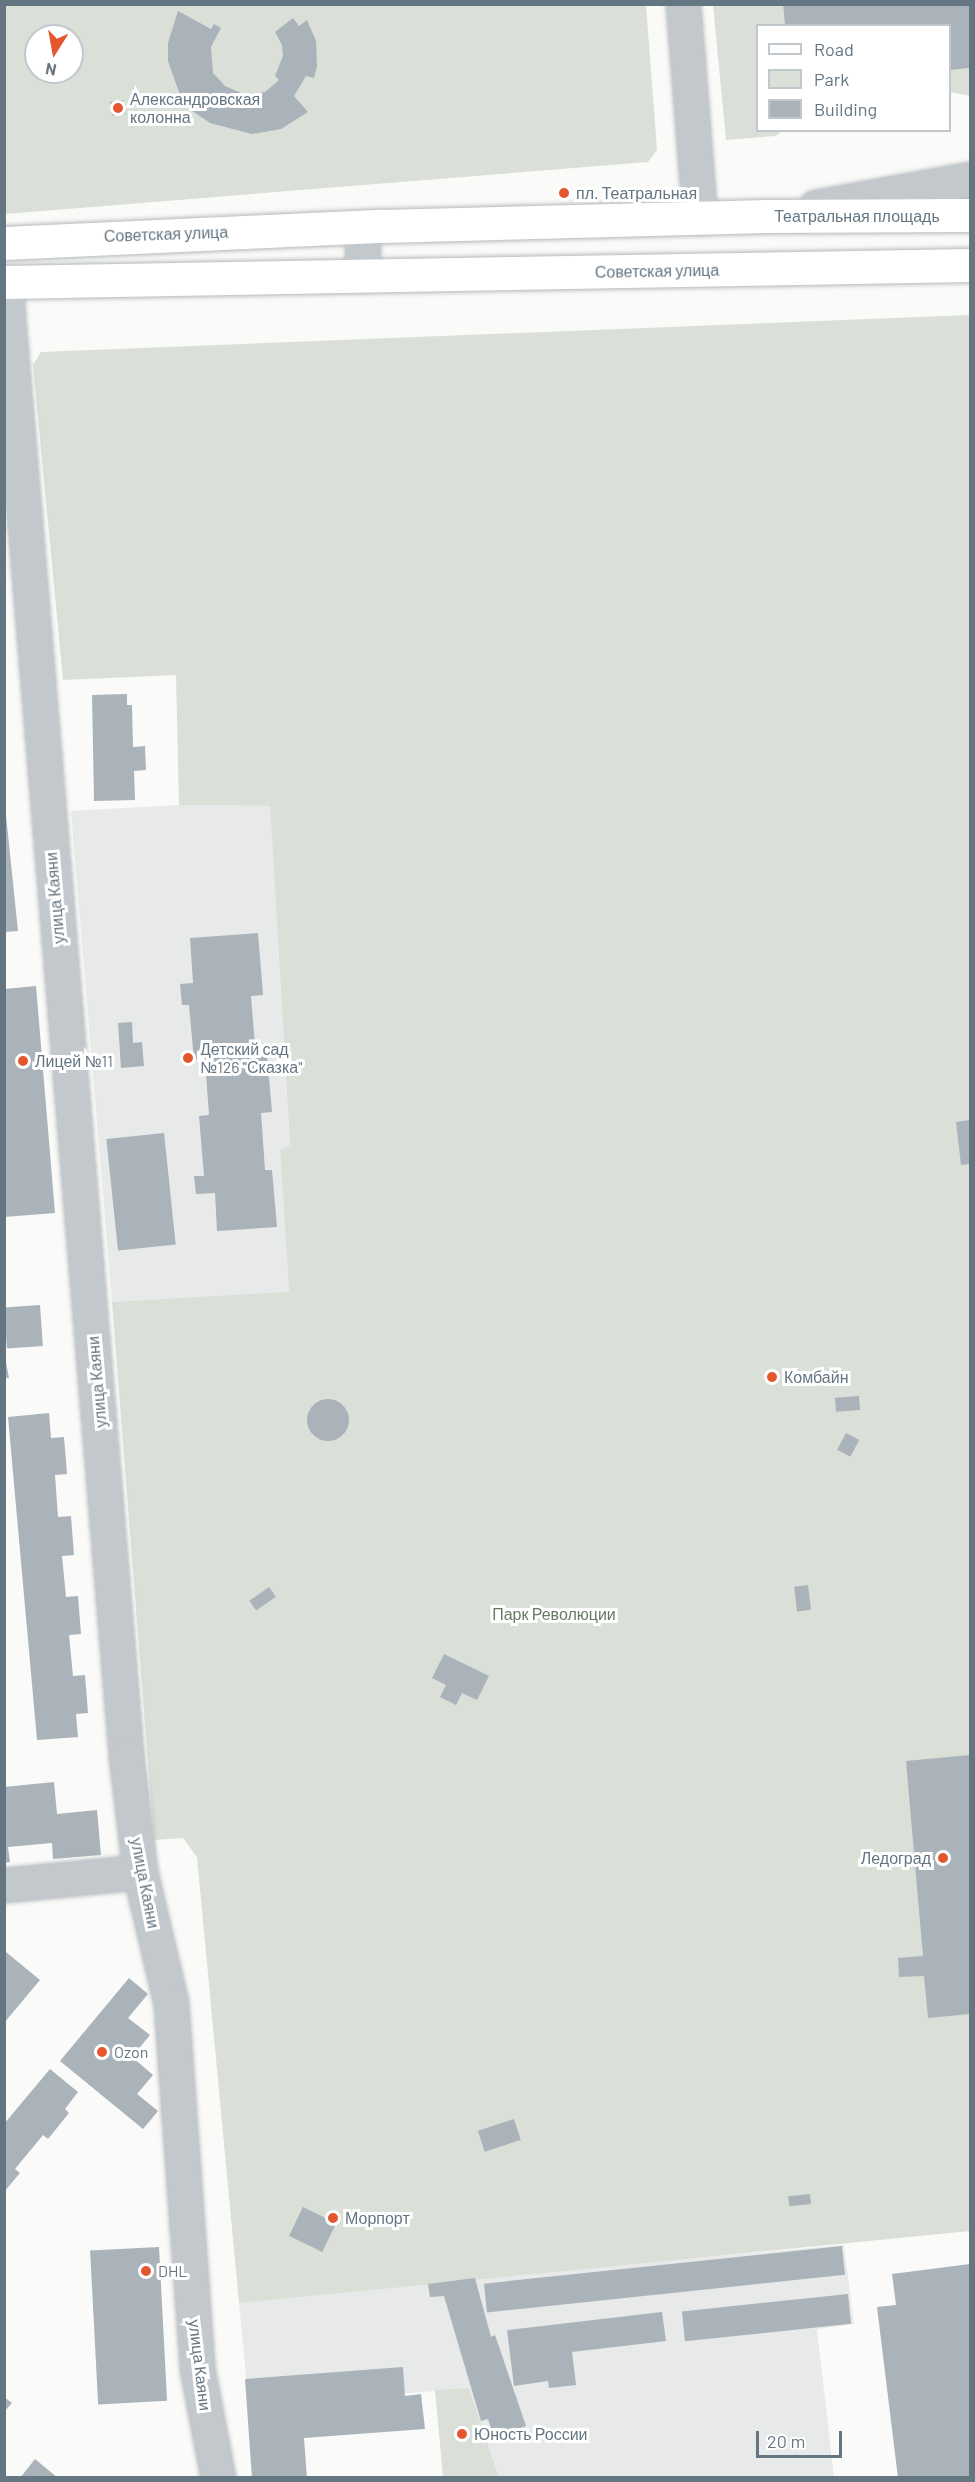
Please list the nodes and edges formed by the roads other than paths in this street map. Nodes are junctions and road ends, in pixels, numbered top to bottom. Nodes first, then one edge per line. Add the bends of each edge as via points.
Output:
1 (682, 4) edge
2 (970, 179) edge
3 (970, 215) edge
4 (767, 216) junction
5 (700, 218) junction
6 (363, 227) junction
7 (4, 243) edge
8 (964, 267) edge
9 (362, 276) junction
10 (5, 282) edge
11 (140, 1872) junction
12 (4, 1885) edge
13 (218, 2478) edge

1 - 5 street
2 - 4 street, Театральная площадь
3 - 4 main road, Театральная площадь
4 - 5 main road, Советская улица
5 - 6 main road, Советская улица
6 - 7 main road, Советская улица
6 - 9 street
8 - 9 main road, Советская улица
9 - 10 main road, Советская улица
10 - 11 street, улица Каяни via 126,1755
11 - 12 street
11 - 13 street, улица Каяни via 171,2003 197,2368

